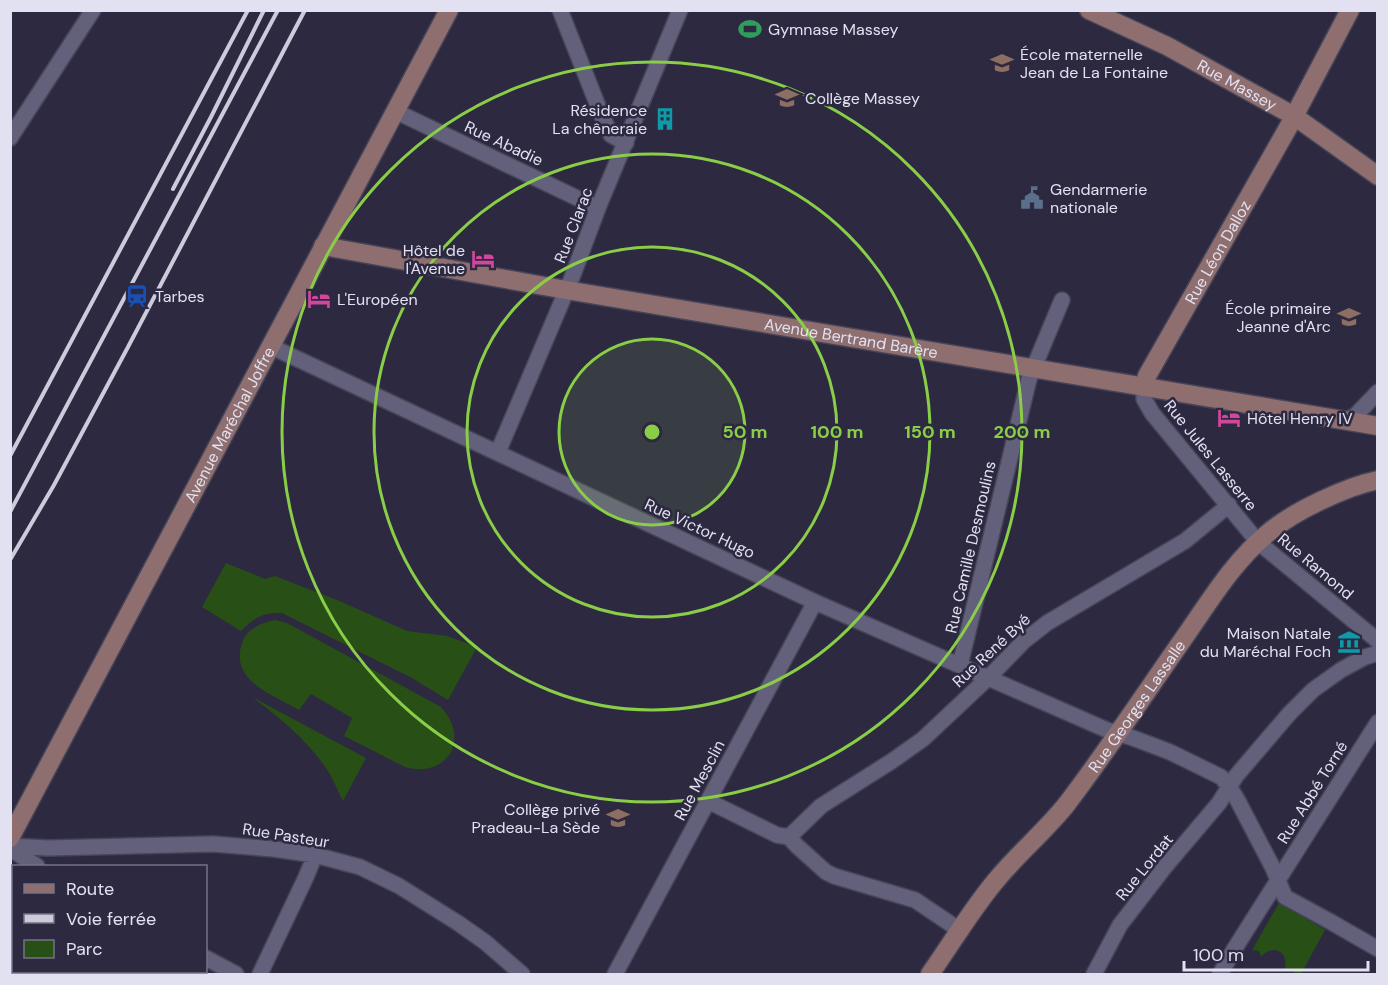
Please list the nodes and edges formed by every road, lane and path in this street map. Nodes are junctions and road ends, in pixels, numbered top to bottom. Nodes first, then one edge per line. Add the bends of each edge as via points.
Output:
1 (93, 10) edge
2 (449, 10) edge
3 (560, 10) edge
4 (680, 10) edge
5 (1089, 10) edge
6 (1350, 10) edge
7 (395, 111) junction
8 (1294, 117) junction
9 (10, 138) edge
10 (626, 143) junction
11 (1377, 176) edge
12 (598, 208) junction
13 (323, 246) junction
14 (566, 290) junction
15 (1062, 300) dead end
16 (270, 346) junction
17 (1034, 367) junction
18 (1144, 387) junction
19 (1377, 392) edge
20 (1346, 420) junction
21 (1377, 426) edge
22 (498, 452) junction
23 (1377, 480) edge
24 (1229, 506) junction
25 (1258, 542) junction
26 (815, 602) junction
27 (1377, 641) edge
28 (1377, 652) edge
29 (960, 665) junction
30 (988, 678) junction
31 (1377, 722) edge
32 (1118, 733) junction
33 (1229, 786) junction
34 (708, 801) junction
35 (789, 837) junction
36 (10, 838) edge
37 (10, 848) edge
38 (315, 855) junction
39 (34, 865) edge
40 (1277, 880) junction
41 (961, 931) junction
42 (1377, 950) edge
43 (207, 959) edge
44 (236, 975) edge
45 (260, 975) edge
46 (522, 975) edge
47 (615, 975) edge
48 (930, 975) edge
49 (1094, 975) edge
50 (1220, 975) edge

1 - 9 street
2 - 7 main road, Avenue Maréchal Joffre
3 - 10 street via 611,135
4 - 10 street, Rue Clarac
5 - 8 main road, Rue Massey via 1167,46
6 - 8 main road, Rue Léon Dalloz
7 - 12 street, Rue Abadie
7 - 13 main road, Avenue Maréchal Joffre
8 - 11 main road, Rue Massey
8 - 18 main road, Rue Léon Dalloz
10 - 12 street, Rue Clarac
12 - 14 street, Rue Clarac
13 - 14 main road, Avenue Bertrand Barère
13 - 16 main road, Avenue Maréchal Joffre
14 - 17 main road, Avenue Bertrand Barère
14 - 22 street, Rue Clarac
15 - 17 street, Rue Camille Desmoulins
16 - 22 street, Rue Victor Hugo
16 - 36 main road, Avenue Maréchal Joffre
17 - 18 main road, Avenue Bertrand Barère
17 - 29 street, Rue Camille Desmoulins
18 - 20 main road, Avenue Bertrand Barère
18 - 24 street, Rue Jules Lasserre via 1144,399 1152,413
19 - 20 street via 1355,416
20 - 21 main road, Avenue Bertrand Barère
22 - 26 street, Rue Victor Hugo
23 - 25 main road, Rue Georges Lassalle via 1361,483 1307,508
24 - 25 street, Rue Jules Lasserre
24 - 30 street, Rue René Byé via 1185,541 1047,622
25 - 27 street, Rue Ramond
25 - 32 main road, Rue Georges Lassalle via 1222,582
26 - 29 street, Rue Victor Hugo
26 - 34 street, Rue Mesclin
28 - 33 street, Rue Lordat via 1313,690
29 - 30 street, Rue Victor Hugo
30 - 32 street, Rue Victor Hugo
30 - 35 street, Rue René Byé via 923,739 821,806
31 - 40 street, Rue Abbé Torné
32 - 33 street, Rue Victor Hugo via 1170,752 1221,777
32 - 41 main road, Rue Georges Lassalle via 1065,806 996,880
33 - 40 street
33 - 49 street, Rue Lordat via 1120,925
34 - 35 street via 777,835
34 - 47 street, Rue Mesclin
35 - 41 street via 826,872 915,900
37 - 38 street, Rue Pasteur via 213,843
37 - 39 street
38 - 45 street
38 - 46 street, Rue Pasteur via 360,867 399,886 485,942
40 - 42 street via 1285,897
40 - 50 street, Rue Abbé Torné
41 - 48 main road, Rue Georges Lassalle
43 - 44 street

